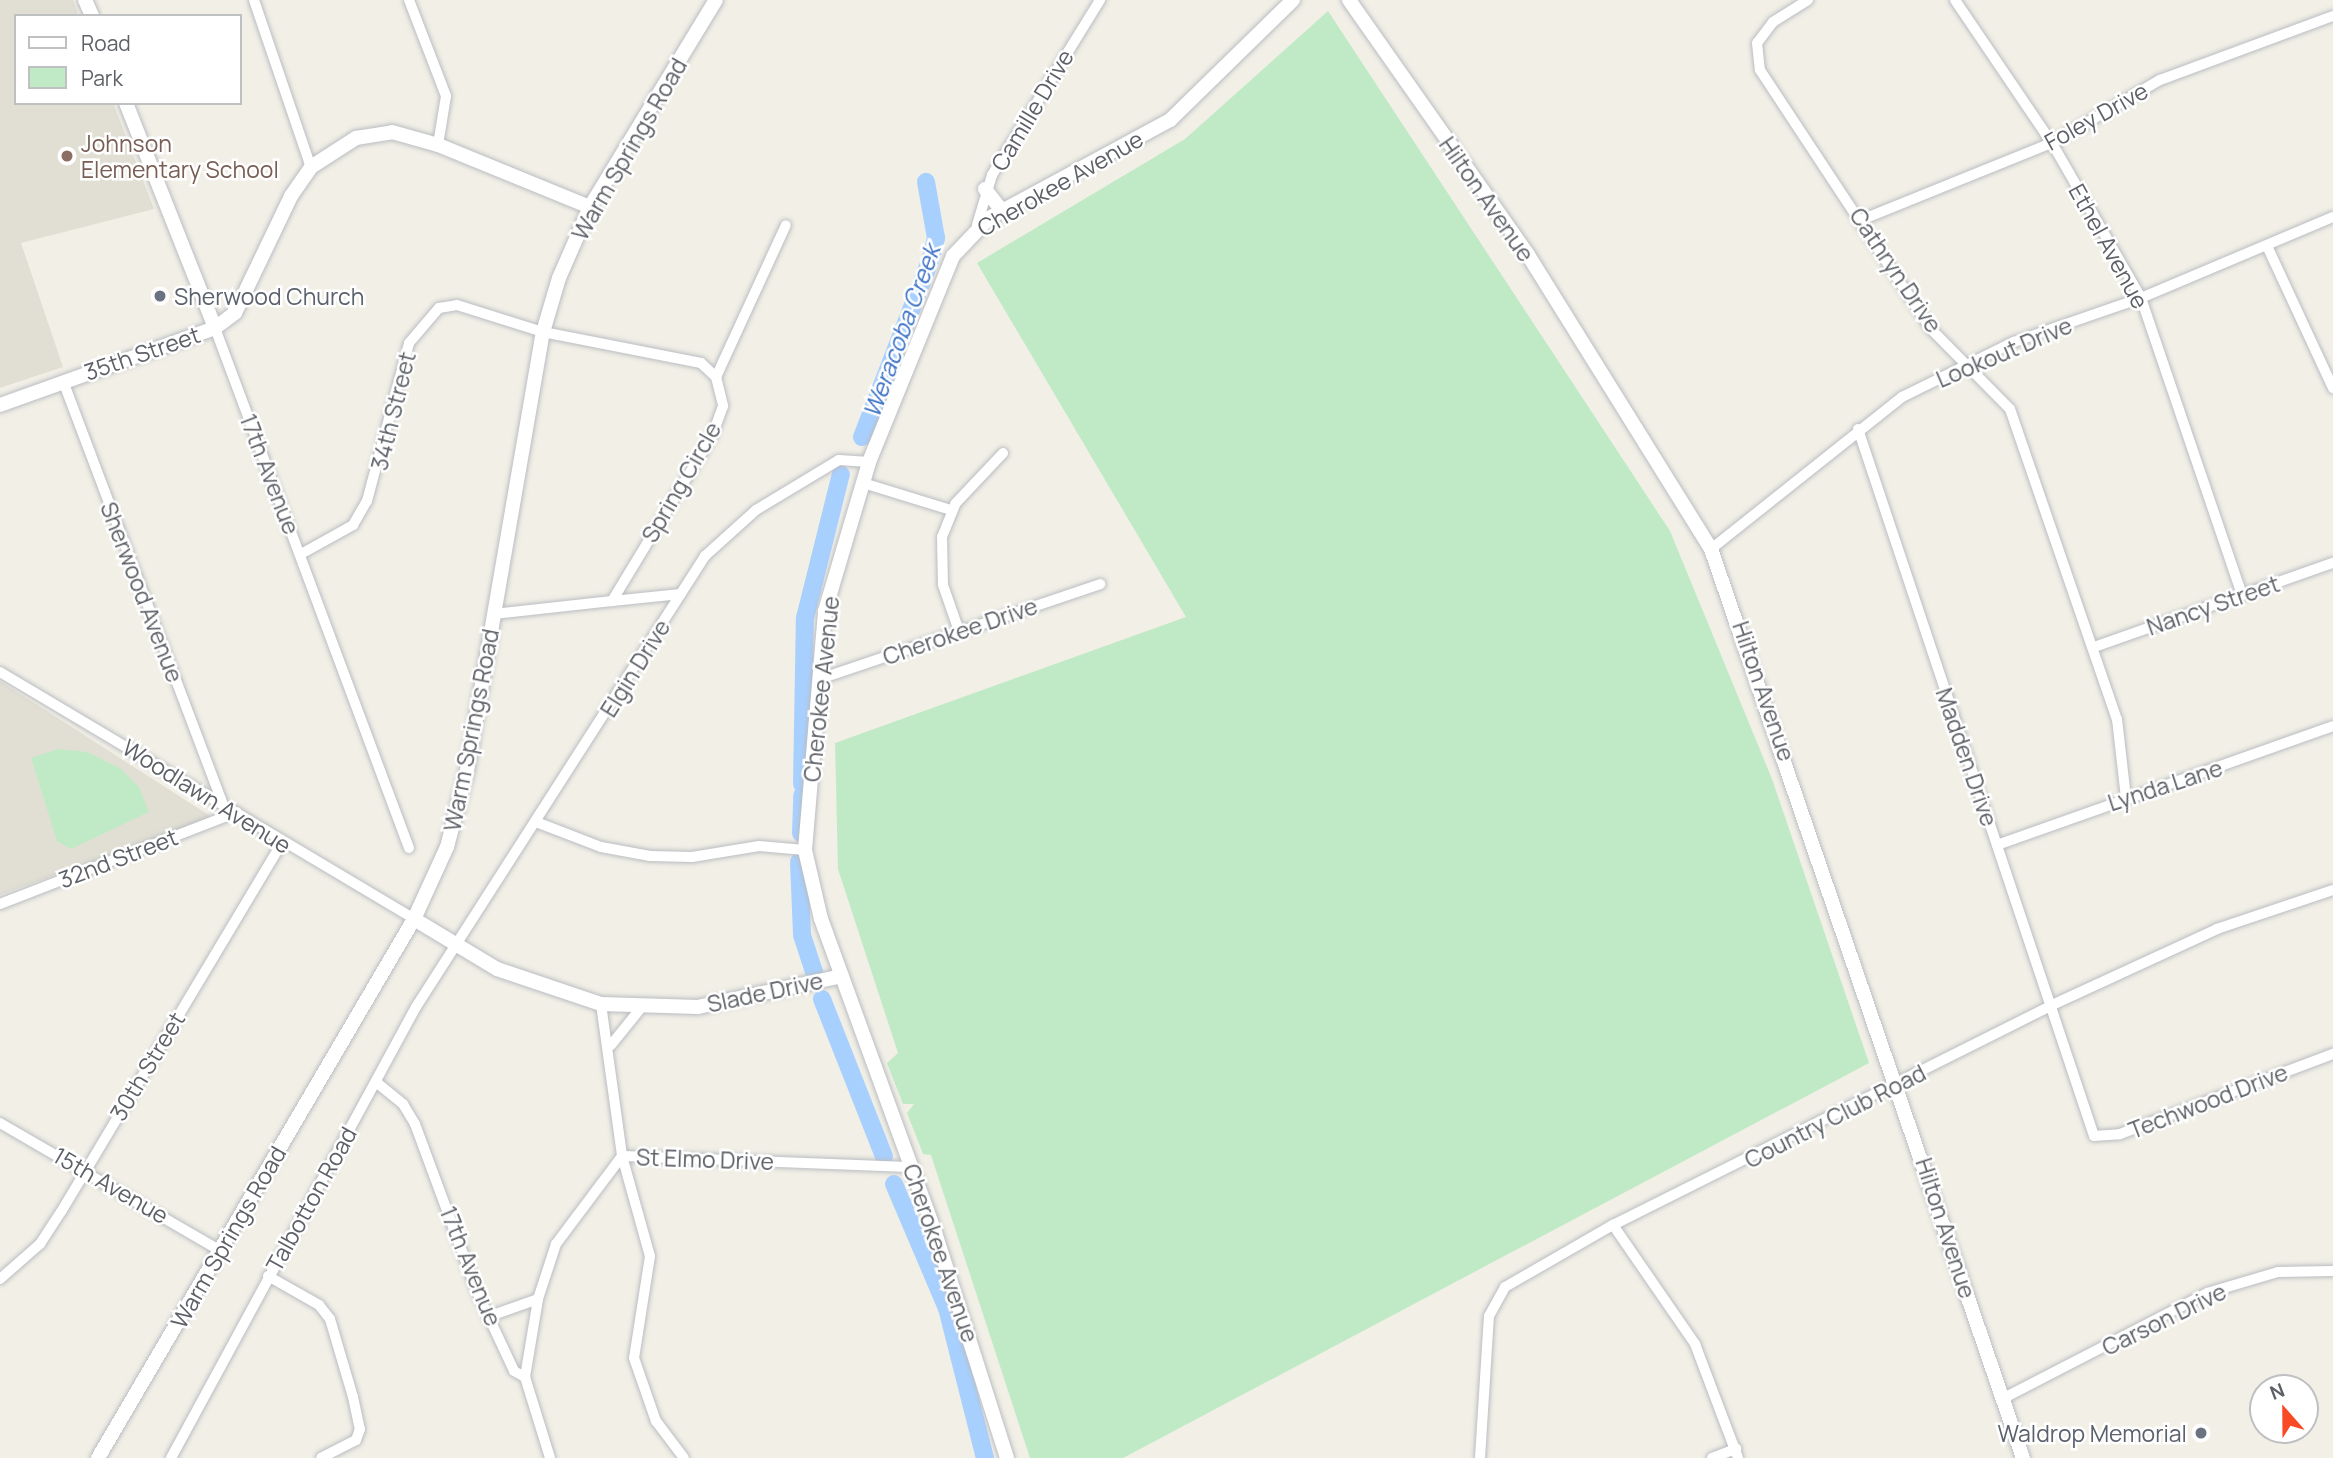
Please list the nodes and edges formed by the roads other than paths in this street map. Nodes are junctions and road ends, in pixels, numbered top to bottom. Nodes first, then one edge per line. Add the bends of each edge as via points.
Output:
1 (254, 0) edge
2 (409, 0) edge
3 (716, 0) edge
4 (1100, 0) edge
5 (1293, 0) edge
6 (1349, 0) edge
7 (1808, 0) edge
8 (1955, 0) edge
9 (2333, 16) edge
10 (127, 105) edge
11 (2052, 144) junction
12 (438, 145) junction
13 (311, 167) junction
14 (985, 189) junction
15 (590, 207) junction
16 (1002, 211) junction
17 (2333, 217) edge
18 (1861, 220) junction
19 (786, 225) dead end
20 (977, 225) junction
21 (2267, 246) junction
22 (2141, 298) junction
23 (215, 328) junction
24 (543, 332) junction
25 (1968, 362) junction
26 (716, 377) junction
27 (63, 381) junction
28 (2333, 388) edge
29 (0, 405) edge
30 (1858, 429) junction
31 (1003, 453) dead end
32 (869, 462) junction
33 (863, 483) junction
34 (951, 510) junction
35 (1710, 549) junction
36 (300, 554) junction
37 (2333, 563) edge
38 (1100, 584) dead end
39 (681, 594) junction
40 (2242, 594) junction
41 (612, 601) junction
42 (494, 614) junction
43 (959, 631) junction
44 (2094, 647) junction
45 (0, 672) edge
46 (820, 679) junction
47 (2333, 726) edge
48 (2126, 798) junction
49 (222, 802) junction
50 (237, 812) junction
51 (536, 822) junction
52 (282, 843) junction
53 (1997, 845) junction
54 (408, 848) dead end
55 (806, 850) junction
56 (2333, 890) edge
57 (0, 904) edge
58 (414, 919) junction
59 (456, 944) junction
60 (842, 975) junction
61 (601, 1004) junction
62 (2052, 1005) junction
63 (641, 1008) junction
64 (611, 1045) junction
65 (2333, 1054) edge
66 (1898, 1081) junction
67 (376, 1082) junction
68 (2077, 1084) joint
69 (0, 1123) edge
70 (622, 1156) junction
71 (910, 1167) junction
72 (85, 1168) junction
73 (1613, 1225) junction
74 (221, 1251) junction
75 (2333, 1271) edge
76 (268, 1276) junction
77 (0, 1279) edge
78 (538, 1299) junction
79 (490, 1316) junction
80 (525, 1377) junction
81 (2004, 1398) junction
82 (1737, 1454) edge
83 (98, 1458) edge
84 (171, 1458) edge
85 (321, 1458) edge
86 (550, 1458) edge
87 (684, 1458) edge
88 (1007, 1458) edge
89 (1480, 1458) edge
90 (1712, 1458) edge
91 (2023, 1458) edge

1 - 13 street
2 - 12 street via 446,96
3 - 15 street, Warm Springs Road
4 - 14 street, Camille Drive
5 - 16 street, Cherokee Avenue via 1170,120
6 - 35 street, Hilton Avenue via 1528,255
7 - 18 street, Cathryn Drive via 1773,22 1757,43 1760,70
8 - 11 street, Ethel Avenue
9 - 11 street, Foley Drive via 2160,80
10 - 23 street, 17th Avenue
11 - 18 street, Foley Drive
11 - 22 street, Ethel Avenue
12 - 13 street, 35th Street via 392,132 355,138
12 - 15 street, 35th Street
13 - 23 street, 35th Street via 235,313
14 - 16 street
14 - 20 street, Camille Drive
15 - 24 street, Warm Springs Road
16 - 20 street, Cherokee Avenue
17 - 21 street, Lookout Drive
18 - 25 street, Cathryn Drive via 1931,329
19 - 26 street
20 - 32 street, Cherokee Avenue via 953,256
21 - 22 street, Lookout Drive
21 - 28 street
22 - 25 street, Lookout Drive
22 - 40 street, Ethel Avenue
23 - 27 street, 35th Street
23 - 36 street, 17th Avenue
24 - 26 street via 701,363
24 - 36 street, 34th Street via 457,305 425,319 409,343 367,501 353,525
24 - 42 street, Warm Springs Road
25 - 30 street, Lookout Drive
25 - 44 street, Cathryn Drive via 2010,409
26 - 41 street, Spring Circle via 723,406 712,436
27 - 29 street, 35th Street
27 - 49 street, Sherwood Avenue
30 - 35 street, Lookout Drive
30 - 53 street, Madden Drive
31 - 34 street
32 - 33 street, Cherokee Avenue
32 - 39 street, Elgin Drive via 839,460 756,510 705,556
33 - 34 street
33 - 46 street, Cherokee Avenue via 825,611
34 - 43 street via 940,552 948,609
35 - 66 street, Hilton Avenue
36 - 54 street, 17th Avenue
37 - 40 street, Nancy Street
38 - 43 street, Cherokee Drive
39 - 41 street
39 - 51 street, Elgin Drive
40 - 44 street, Nancy Street
41 - 42 street
42 - 58 street, Warm Springs Road via 454,828
43 - 46 street, Cherokee Drive
44 - 48 street, Cathryn Drive via 2117,719
45 - 49 street, Woodlawn Avenue
46 - 55 street, Cherokee Avenue
47 - 48 street, Lynda Lane
48 - 53 street, Lynda Lane
49 - 50 street, Woodlawn Avenue
50 - 52 street, Woodlawn Avenue
50 - 57 street, 32nd Street
51 - 55 street via 601,847 650,856 692,857 760,846
51 - 59 street, Elgin Drive
52 - 58 street, Woodlawn Avenue
52 - 72 street, 30th Street
53 - 62 street, Madden Drive
55 - 60 street, Cherokee Avenue
56 - 62 street, Country Club Road via 2217,929
58 - 59 street, Slade Drive
58 - 74 street, Warm Springs Road
59 - 61 street, Slade Drive via 498,969
59 - 67 street, Talbotton Road
60 - 63 street, Slade Drive via 751,1000
60 - 71 street, Cherokee Avenue
61 - 63 street, Slade Drive
61 - 64 street
62 - 66 street, Country Club Road via 1993,1039
62 - 68 street, Madden Drive
63 - 64 street
64 - 70 street
65 - 68 street, Techwood Drive via 2120,1135 2094,1136
66 - 73 street, Country Club Road
66 - 81 street, Hilton Avenue
67 - 76 street, Talbotton Road
67 - 79 street, 17th Avenue via 403,1104 415,1124
69 - 72 street, 15th Avenue
70 - 71 street, St Elmo Drive
70 - 78 street, St Elmo Drive via 556,1244
70 - 87 street via 650,1256 634,1358 656,1421
71 - 88 street, Cherokee Avenue
72 - 74 street, 15th Avenue
72 - 77 street, 30th Street via 40,1244
73 - 82 street via 1695,1344
73 - 89 street, Country Club Road via 1505,1286 1489,1316
74 - 83 street, Warm Springs Road
75 - 81 street, Carson Drive via 2278,1272 2207,1293
76 - 84 street, Talbotton Road
76 - 85 street via 319,1305 330,1319 360,1429 356,1440
78 - 79 street
78 - 80 street, St Elmo Drive
79 - 80 street, 17th Avenue via 514,1371
80 - 86 street, 17th Avenue
81 - 91 street, Hilton Avenue
82 - 90 street

